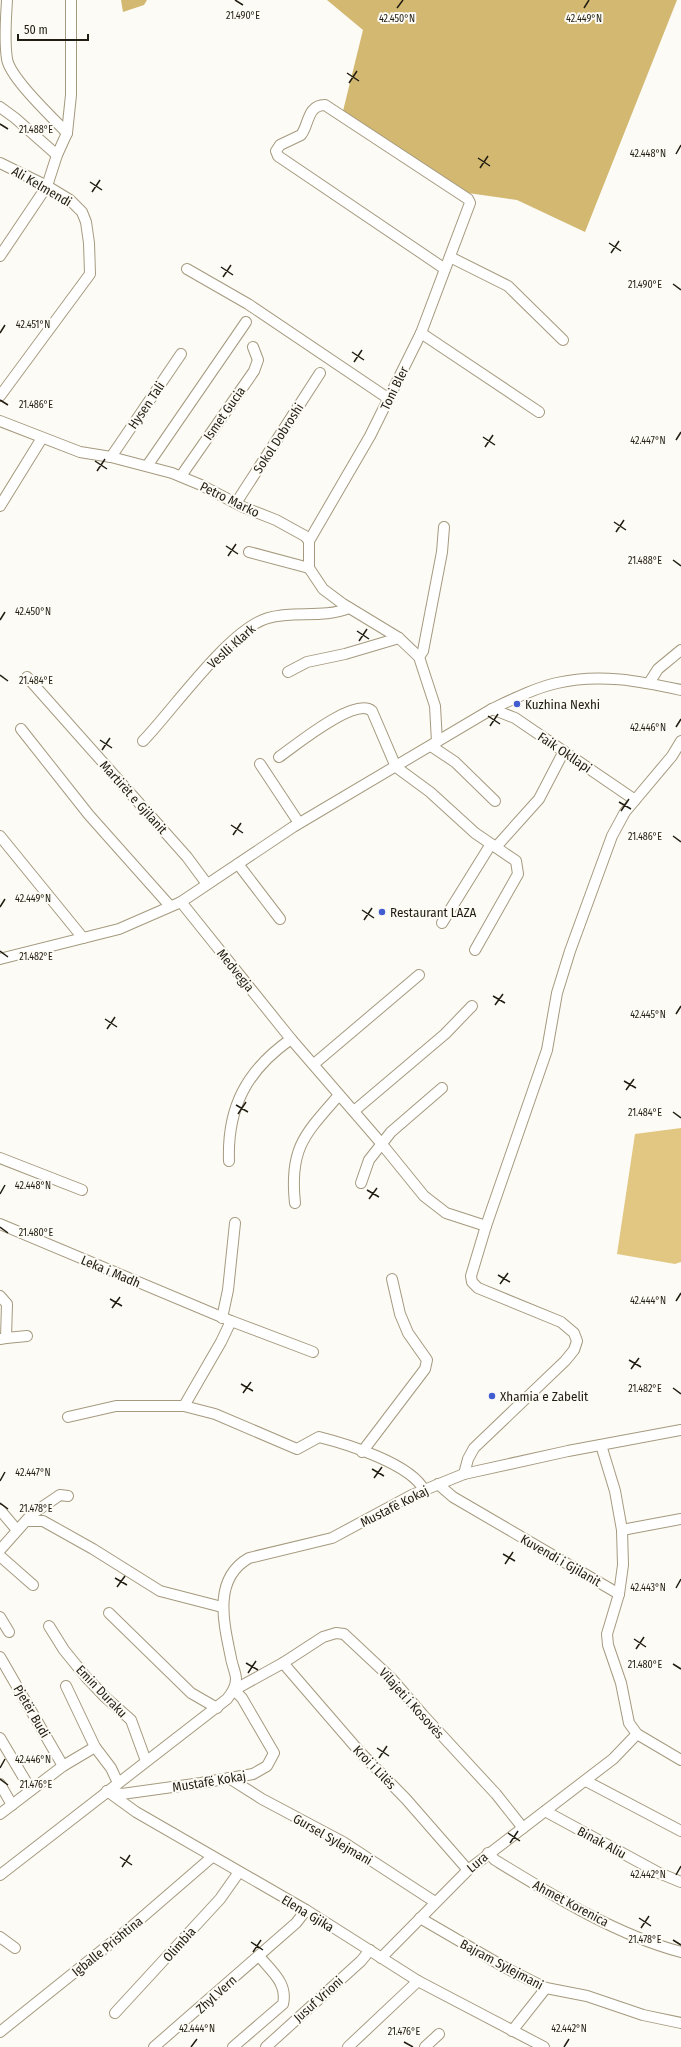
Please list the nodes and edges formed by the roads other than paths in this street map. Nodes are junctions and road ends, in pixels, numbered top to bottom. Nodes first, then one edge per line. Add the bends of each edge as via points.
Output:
1 (7, 0) edge
2 (71, 0) edge
3 (0, 107) edge
4 (67, 133) junction
5 (57, 155) junction
6 (0, 163) edge
7 (47, 186) junction
8 (0, 256) edge
9 (450, 257) junction
10 (187, 268) dead end
11 (445, 269) junction
12 (246, 322) dead end
13 (421, 333) junction
14 (563, 340) dead end
15 (253, 347) dead end
16 (181, 354) dead end
17 (320, 373) dead end
18 (0, 396) edge
19 (389, 399) junction
20 (539, 412) dead end
21 (0, 421) edge
22 (42, 438) junction
23 (111, 457) junction
24 (147, 466) junction
25 (181, 476) junction
26 (236, 503) junction
27 (0, 506) edge
28 (444, 527) dead end
29 (309, 541) junction
30 (249, 552) dead end
31 (310, 568) junction
32 (349, 608) junction
33 (399, 638) junction
34 (681, 650) edge
35 (419, 657) junction
36 (288, 672) dead end
37 (27, 677) dead end
38 (648, 683) junction
39 (681, 690) edge
40 (492, 709) junction
41 (21, 729) dead end
42 (143, 741) dead end
43 (681, 741) edge
44 (434, 744) junction
45 (564, 751) junction
46 (279, 757) dead end
47 (260, 764) dead end
48 (396, 767) junction
49 (636, 800) junction
50 (495, 801) dead end
51 (299, 824) junction
52 (0, 836) edge
53 (493, 845) junction
54 (238, 864) junction
55 (207, 884) junction
56 (181, 902) junction
57 (170, 906) junction
58 (280, 919) dead end
59 (442, 923) dead end
60 (83, 938) junction
61 (475, 950) dead end
62 (0, 959) edge
63 (419, 975) dead end
64 (472, 1006) dead end
65 (291, 1039) junction
66 (314, 1064) junction
67 (442, 1088) dead end
68 (339, 1095) junction
69 (354, 1111) junction
70 (381, 1143) junction
71 (0, 1158) edge
72 (229, 1161) dead end
73 (361, 1183) dead end
74 (82, 1190) dead end
75 (295, 1203) dead end
76 (235, 1223) dead end
77 (0, 1224) edge
78 (486, 1226) junction
79 (392, 1279) dead end
80 (0, 1296) edge
81 (227, 1320) junction
82 (27, 1336) dead end
83 (3, 1339) edge
84 (313, 1352) dead end
85 (184, 1406) junction
86 (68, 1417) dead end
87 (681, 1430) edge
88 (601, 1445) junction
89 (362, 1452) junction
90 (464, 1474) junction
91 (438, 1484) junction
92 (424, 1490) junction
93 (68, 1496) dead end
94 (0, 1510) edge
95 (681, 1519) edge
96 (27, 1521) junction
97 (18, 1530) junction
98 (622, 1530) junction
99 (0, 1550) edge
100 (0, 1556) edge
101 (33, 1585) dead end
102 (618, 1594) junction
103 (222, 1607) junction
104 (109, 1613) dead end
105 (0, 1617) edge
106 (49, 1626) dead end
107 (9, 1632) dead end
108 (0, 1657) edge
109 (283, 1663) junction
110 (66, 1686) dead end
111 (234, 1690) junction
112 (217, 1708) junction
113 (637, 1734) junction
114 (0, 1738) edge
115 (95, 1747) junction
116 (146, 1760) junction
117 (681, 1760) edge
118 (64, 1766) junction
119 (229, 1778) junction
120 (586, 1781) junction
121 (118, 1783) junction
122 (0, 1784) edge
123 (31, 1790) junction
124 (107, 1791) junction
125 (12, 1805) junction
126 (545, 1810) junction
127 (0, 1814) edge
128 (523, 1828) junction
129 (681, 1831) edge
130 (488, 1853) junction
131 (212, 1856) junction
132 (468, 1870) junction
133 (239, 1872) junction
134 (0, 1875) edge
135 (681, 1882) edge
136 (435, 1902) junction
137 (306, 1910) junction
138 (420, 1918) junction
139 (0, 1938) edge
140 (15, 1948) dead end
141 (370, 1950) junction
142 (681, 1952) edge
143 (259, 1956) junction
144 (381, 1958) junction
145 (418, 1981) junction
146 (546, 1988) junction
147 (115, 2014) dead end
148 (681, 2023) edge
149 (512, 2031) junction
150 (0, 2032) edge
151 (439, 2034) dead end
152 (154, 2047) edge
153 (233, 2047) edge
154 (266, 2047) edge
155 (348, 2047) edge
156 (425, 2047) edge
157 (544, 2047) edge

1 - 4 street via 7,60 16,76
2 - 4 street via 71,95
3 - 5 street
4 - 5 street
5 - 7 street
6 - 7 street, Ali Kelmendi
7 - 8 street
7 - 18 street, Ali Kelmendi via 70,200 82,212 89,243 90,274
9 - 11 street, Toni Bler
9 - 11 street, Toni Bler via 470,203 466,196 325,105 315,108 308,117 304,132 298,138 280,145 276,151 278,156
9 - 14 street via 508,286
10 - 19 street via 248,304
11 - 13 street, Toni Bler
12 - 24 street
13 - 19 street, Toni Bler
13 - 20 street
15 - 25 street, Ismet Gucia via 258,360 254,371
16 - 23 street, Hysen Tali
17 - 26 street, Sokol Dobroshi
19 - 29 street, Toni Bler
21 - 22 street, Petro Marko
22 - 23 street, Petro Marko via 80,452
22 - 27 street
23 - 24 street, Petro Marko
24 - 25 street, Petro Marko
25 - 26 street, Petro Marko
26 - 29 street, Petro Marko via 276,520 305,536
28 - 35 street via 423,652
29 - 31 street
30 - 31 street
31 - 32 street via 323,589
32 - 33 street
32 - 42 street, Veslli Klark via 316,615 288,614 267,618 252,625 214,660
33 - 35 street
33 - 36 street via 307,662
34 - 38 street via 658,669
35 - 44 street via 435,706
37 - 55 street, Martirët e Gjilanit via 187,857
38 - 39 street
38 - 40 street via 592,678 557,683
40 - 44 street
40 - 45 street, Faik Okllapi via 515,718
41 - 57 street via 89,815
43 - 49 street
44 - 48 street
44 - 50 street
45 - 49 street, Faik Okllapi
45 - 53 street via 539,799
46 - 48 street via 350,711 369,708
47 - 51 street
48 - 51 street
48 - 53 street
49 - 78 street via 612,836 570,952 557,993 547,1050
51 - 54 street
52 - 60 street
53 - 59 street
53 - 61 street via 516,861 518,874
54 - 55 street
54 - 58 street
55 - 56 street
56 - 57 street
56 - 65 street, Medvegja
57 - 60 street via 119,929
60 - 62 street
63 - 66 street
64 - 69 street via 445,1034
65 - 66 street, Medvegja
65 - 72 street via 273,1052 240,1094 228,1140
66 - 68 street, Medvegja
67 - 70 street
68 - 69 street, Medvegja
68 - 75 street via 307,1133 296,1153 292,1180
69 - 70 street, Medvegja
70 - 73 street via 369,1160
70 - 78 street, Medvegja via 424,1196 446,1213
71 - 74 street
76 - 81 street
77 - 81 street, Leka i Madh
78 - 90 street via 472,1282 478,1288 561,1322 574,1333 577,1341 574,1350 565,1361 474,1448
79 - 89 street via 400,1314 408,1333 427,1360 425,1369
80 - 83 street via 7,1304
81 - 84 street, Leka i Madh
81 - 85 street via 221,1342
82 - 83 street
85 - 86 street via 116,1406
85 - 89 street via 215,1414 297,1449 319,1437 340,1442
87 - 88 street, Mustafë Kokaj
88 - 90 street, Mustafë Kokaj
88 - 98 street via 615,1492
89 - 92 street via 389,1461 410,1473
90 - 91 street, Mustafë Kokaj
91 - 92 street, Mustafë Kokaj
91 - 102 street, Kuvendi i Gjilanit via 453,1497
92 - 103 street, Mustafë Kokaj via 332,1538 249,1558 239,1564 229,1579
93 - 96 street via 60,1495 32,1514
94 - 97 street
95 - 98 street
96 - 97 street
96 - 103 street via 43,1521 160,1591
97 - 99 street
98 - 102 street via 622,1565
100 - 101 street
102 - 113 street via 607,1634 608,1646 621,1683 629,1723
103 - 111 street, Mustafë Kokaj via 236,1679
104 - 112 street via 192,1693
105 - 107 street
106 - 116 street, Emin Duraku via 86,1677 131,1720
108 - 118 street, Pjetër Budi
109 - 111 street
109 - 128 street, Vilajeti i Kosovës via 323,1637 336,1632 344,1634 392,1679 496,1794
109 - 132 street, Kroi i Lilës
110 - 115 street
111 - 112 street
111 - 119 street, Mustafë Kokaj via 242,1698 274,1753 267,1766 253,1774
112 - 116 street
113 - 117 street
113 - 120 street, Lura via 613,1759
114 - 123 street
115 - 118 street
115 - 121 street via 111,1768
116 - 121 street
118 - 123 street
119 - 124 street, Mustafë Kokaj via 122,1794
119 - 136 street, Gursel Sylejmani via 262,1799 343,1842
120 - 126 street, Lura
120 - 129 street
121 - 124 street
122 - 125 street
123 - 125 street
124 - 131 street, Elena Gjika via 136,1812
124 - 134 street
125 - 127 street
126 - 128 street, Lura
126 - 135 street, Binak Aliu via 659,1873
128 - 130 street, Lura
130 - 132 street, Lura
130 - 142 street, Ahmet Korenica via 495,1860 548,1892 599,1920
131 - 133 street, Elena Gjika
131 - 150 street, Igballe Prishtina via 131,1927
132 - 136 street, Lura
133 - 137 street, Elena Gjika
133 - 147 street, Olimbia via 220,1899
136 - 138 street, Lura
137 - 141 street, Elena Gjika
137 - 143 street, Zhyl Vern
138 - 144 street, Lura
138 - 146 street, Bajram Sylejmani
139 - 140 street
141 - 144 street, Elena Gjika
141 - 154 street, Jusuf Vrioni
143 - 152 street, Zhyl Vern
143 - 153 street via 284,1987 283,2004
144 - 145 street, Elena Gjika
145 - 149 street, Elena Gjika
145 - 155 street
146 - 148 street, Bajram Sylejmani via 587,1996 643,2015
146 - 149 street
149 - 157 street, Elena Gjika
151 - 156 street

